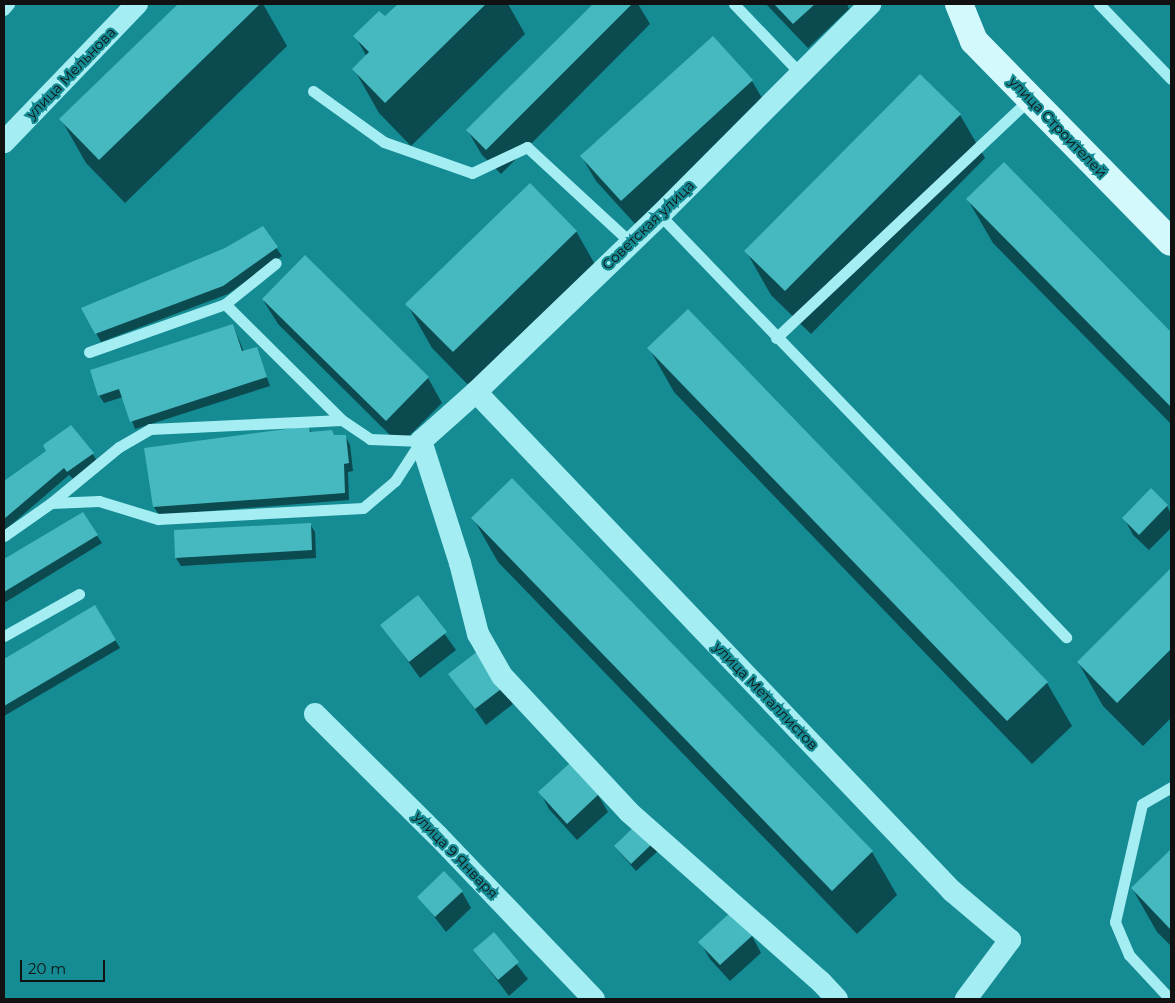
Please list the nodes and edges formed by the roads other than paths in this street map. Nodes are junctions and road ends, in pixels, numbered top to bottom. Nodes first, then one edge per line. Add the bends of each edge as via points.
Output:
1 (9, 4) edge
2 (137, 4) edge
3 (734, 4) edge
4 (870, 4) edge
5 (959, 4) edge
6 (1099, 4) edge
7 (4, 10) edge
8 (799, 72) junction
9 (1171, 79) edge
10 (312, 91) dead end
11 (1030, 99) junction
12 (4, 142) edge
13 (660, 215) junction
14 (1171, 242) edge
15 (630, 243) junction
16 (276, 263) dead end
17 (226, 304) junction
18 (776, 338) junction
19 (89, 352) dead end
20 (476, 392) junction
21 (342, 420) junction
22 (421, 441) junction
23 (51, 503) junction
24 (4, 536) edge
25 (79, 594) dead end
26 (4, 636) edge
27 (1066, 637) dead end
28 (315, 714) dead end
29 (1171, 787) edge
30 (594, 999) edge
31 (837, 999) edge
32 (966, 999) edge
33 (1170, 999) edge

1 - 7 lane
2 - 12 street, улица Мельнова
3 - 8 lane
4 - 8 street, Советская улица
5 - 11 main road, улица Строителей via 974,41
6 - 9 lane
8 - 13 street, Советская улица
10 - 15 lane via 384,142 472,173 527,147
11 - 14 main road, улица Строителей
11 - 18 lane
13 - 15 street, Советская улица
13 - 18 lane
15 - 20 street, Советская улица
16 - 17 lane
17 - 19 lane
17 - 21 lane
18 - 27 lane
20 - 22 street, Советская улица
20 - 32 street, улица Металлистов via 952,891 1010,940
21 - 22 lane via 370,439
21 - 23 lane via 150,429 119,448
22 - 23 lane via 395,480 363,508 158,519 99,501
22 - 31 street via 460,563 478,634 502,676 629,812
23 - 24 lane
25 - 26 lane
28 - 30 street, улица 9 Января via 438,836
29 - 33 lane via 1142,804 1115,922 1129,955

